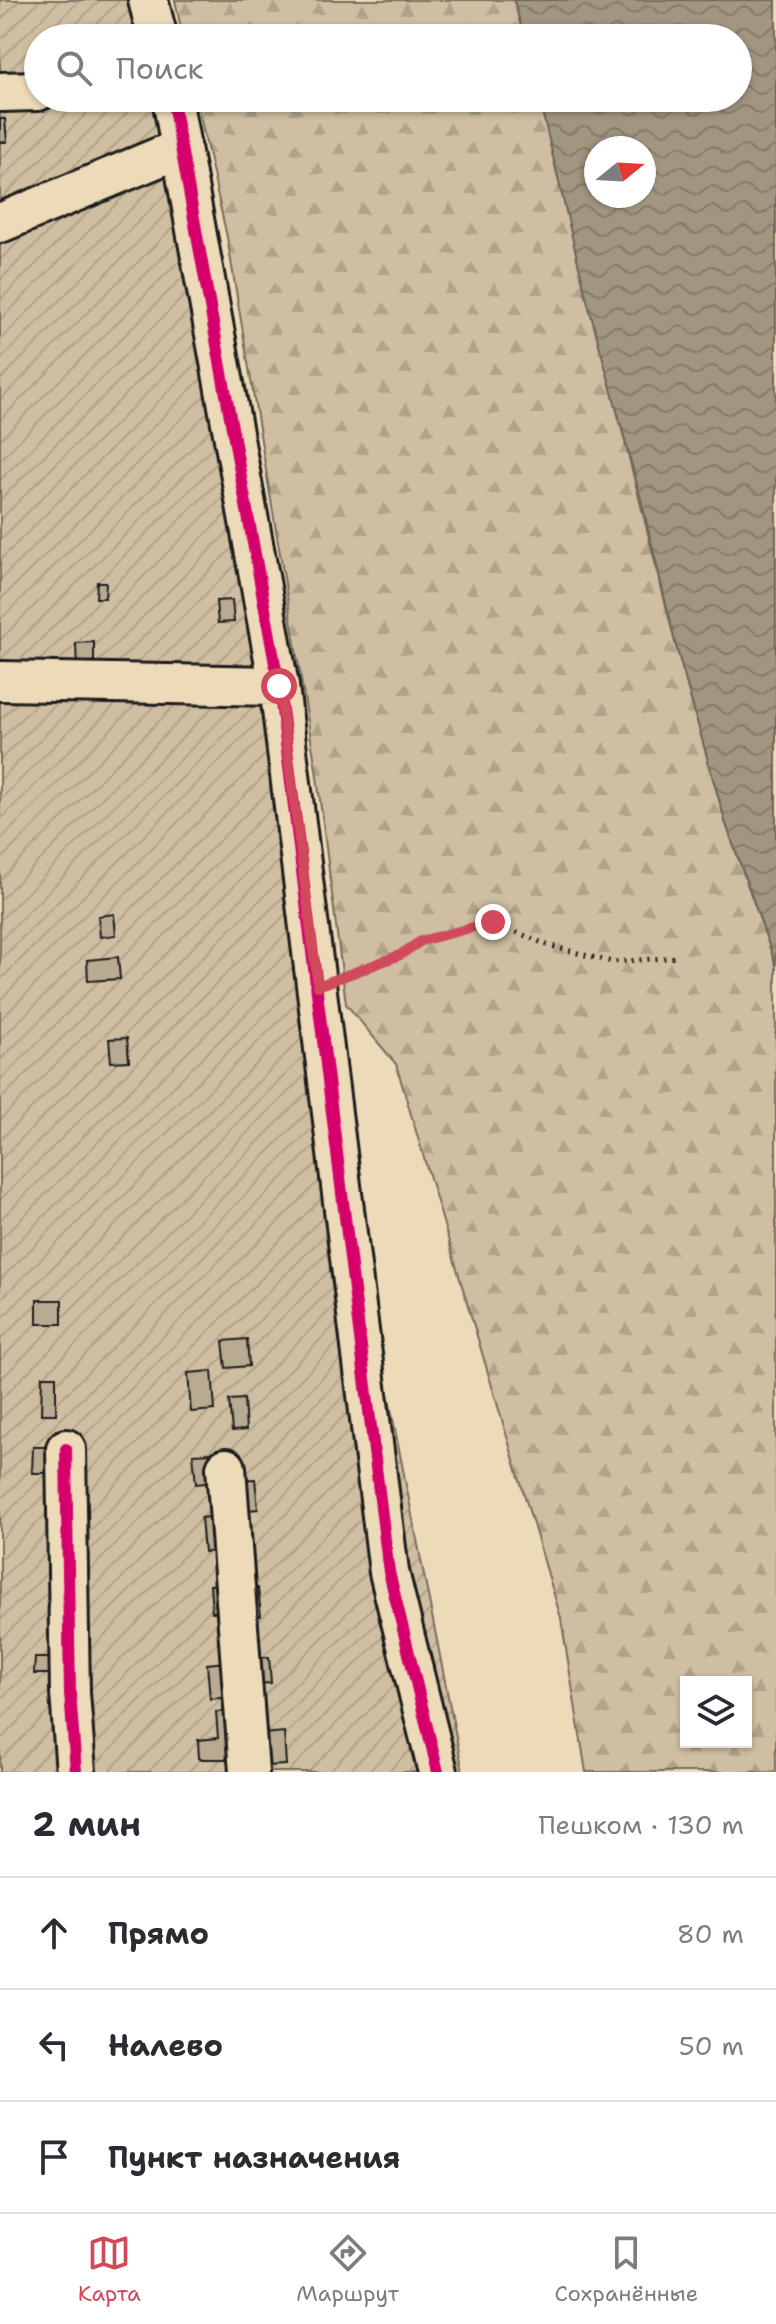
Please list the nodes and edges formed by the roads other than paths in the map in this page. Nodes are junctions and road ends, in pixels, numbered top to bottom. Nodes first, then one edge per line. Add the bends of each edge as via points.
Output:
1 (148, 0) edge
2 (154, 24) edge
3 (24, 91) edge
4 (0, 92) edge
5 (175, 112) edge
6 (181, 148) junction
7 (0, 223) edge
8 (0, 681) edge
9 (279, 686) junction
10 (66, 1449) dead end
11 (226, 1468) dead end
12 (76, 1772) edge
13 (249, 1772) edge
14 (438, 1772) edge

1 - 2 street
3 - 4 street
5 - 6 street
6 - 7 street
6 - 9 street
8 - 9 street
9 - 14 street via 389,1572
10 - 12 street
11 - 13 street

